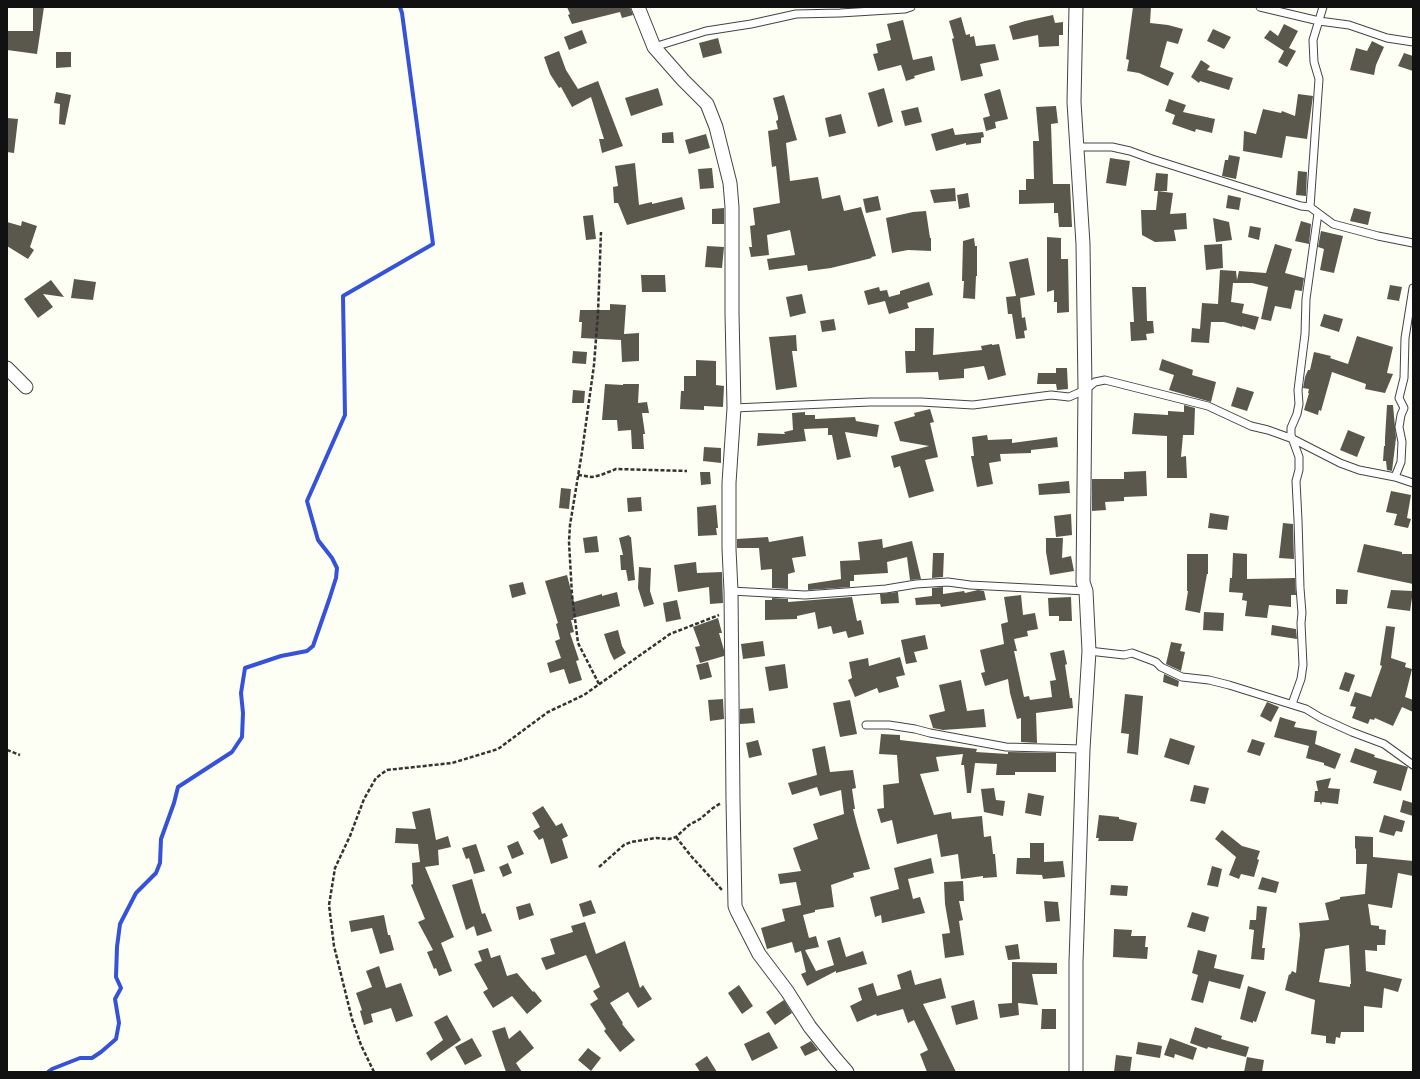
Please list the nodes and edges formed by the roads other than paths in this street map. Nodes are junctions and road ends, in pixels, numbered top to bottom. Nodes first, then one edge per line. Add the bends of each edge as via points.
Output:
1 (638, 7) edge
2 (1076, 7) edge
3 (1260, 7) edge
4 (1323, 7) edge
5 (907, 8) edge
6 (1319, 21) junction
7 (1413, 42) edge
8 (654, 47) junction
9 (1078, 147) junction
10 (1310, 207) junction
11 (1318, 213) junction
12 (1413, 243) edge
13 (1413, 288) edge
14 (7, 368) edge
15 (26, 387) dead end
16 (1085, 390) junction
17 (734, 408) junction
18 (1293, 439) junction
19 (1395, 477) junction
20 (1413, 483) edge
21 (731, 591) junction
22 (1086, 591) junction
23 (1089, 651) junction
24 (1292, 704) junction
25 (866, 725) dead end
26 (1083, 749) junction
27 (1413, 765) edge
28 (847, 1072) edge
29 (1076, 1072) edge

1 - 8 street
2 - 9 street via 1074,102
3 - 6 lane
4 - 6 lane
5 - 8 lane via 796,14 706,31
6 - 7 lane via 1349,25 1387,38
6 - 10 lane via 1313,40 1314,62 1319,79
8 - 17 street via 707,104 716,127 730,183
9 - 10 lane via 1112,147 1130,151
9 - 16 street via 1083,244
10 - 11 lane
11 - 12 lane via 1338,226
11 - 18 lane via 1306,299 1299,404 1291,428
13 - 19 lane via 1405,338 1404,378 1399,398 1404,408 1399,427 1402,442 1401,462
14 - 15 street
16 - 17 lane via 1070,397 1051,395 973,405 870,402
16 - 18 lane via 1095,382 1105,380 1124,384 1208,406 1251,426
16 - 22 street via 1083,582
17 - 21 street via 729,484
18 - 19 lane via 1340,463 1359,470
18 - 24 lane via 1299,457 1296,481 1303,665
19 - 20 lane
21 - 22 lane via 805,595 948,582
21 - 28 street via 735,906 759,954 810,1027
22 - 23 street
23 - 24 lane via 1124,655 1132,653 1156,662 1182,677 1209,680
23 - 26 street
24 - 27 lane via 1384,744
25 - 26 lane via 915,729 1006,747
26 - 29 street via 1076,962

